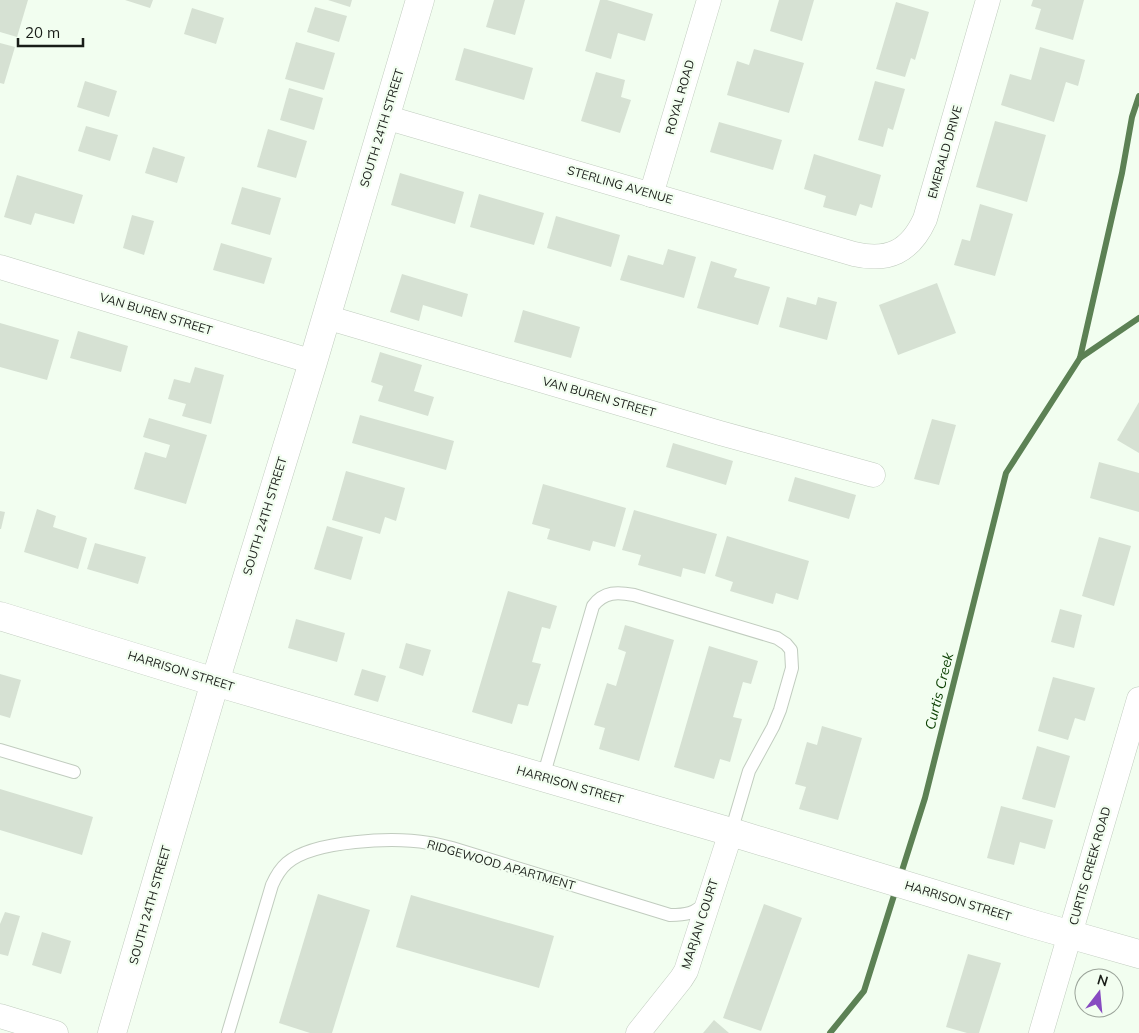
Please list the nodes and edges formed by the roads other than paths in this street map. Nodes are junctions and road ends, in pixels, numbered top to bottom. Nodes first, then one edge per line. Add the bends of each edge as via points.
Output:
1 (420, 0) edge
2 (708, 0) edge
3 (988, 0) edge
4 (385, 117) junction
5 (651, 195) junction
6 (854, 254) joint
7 (0, 267) edge
8 (326, 317) junction
9 (313, 362) junction
10 (873, 475) dead end
11 (0, 616) edge
12 (215, 682) junction
13 (1139, 698) edge
14 (0, 750) edge
15 (74, 772) dead end
16 (543, 777) junction
17 (731, 832) junction
18 (710, 896) junction
19 (1070, 934) junction
20 (1139, 954) edge
21 (0, 1016) edge
22 (56, 1033) edge
23 (112, 1033) edge
24 (228, 1033) edge
25 (638, 1033) edge
26 (1041, 1033) edge

1 - 4 street, SOUTH 24TH STREET
2 - 5 street, ROYAL ROAD
3 - 6 street, EMERALD DRIVE via 919,233 898,252 870,258
4 - 5 street, STERLING AVENUE
4 - 8 street, SOUTH 24TH STREET
5 - 6 street, STERLING AVENUE
7 - 9 street, VAN BUREN STREET
8 - 9 street, SOUTH 24TH STREET
8 - 10 street, VAN BUREN STREET
9 - 12 street, SOUTH 24TH STREET
11 - 12 street, HARRISON STREET
12 - 16 street, HARRISON STREET
12 - 23 street, SOUTH 24TH STREET
13 - 19 street, CURTIS CREEK ROAD
14 - 15 lane
16 - 17 street, HARRISON STREET
16 - 17 lane via 593,606 605,595 634,595 777,638 791,650 792,668 780,710 749,770
17 - 18 street, MARJAN COURT
17 - 19 street, HARRISON STREET
18 - 24 lane, RIDGEWOOD APARTMENT via 695,911 670,915 429,842 349,842 302,853 278,872 272,885
18 - 25 street, MARJAN COURT via 686,970
19 - 20 street, HARRISON STREET
19 - 26 street, CURTIS CREEK ROAD
21 - 22 street

